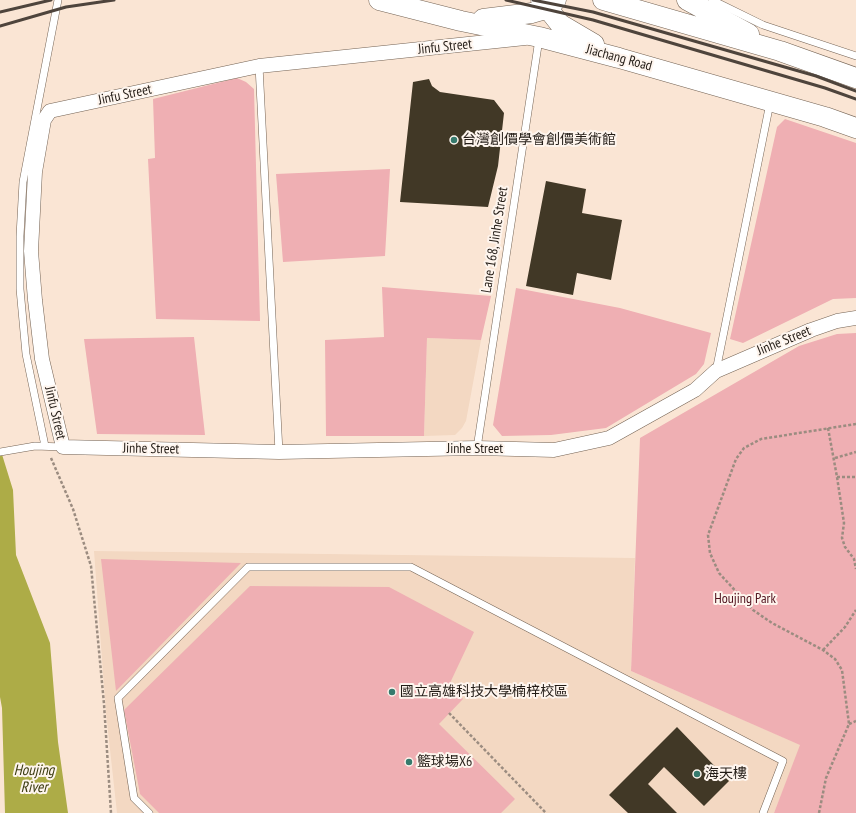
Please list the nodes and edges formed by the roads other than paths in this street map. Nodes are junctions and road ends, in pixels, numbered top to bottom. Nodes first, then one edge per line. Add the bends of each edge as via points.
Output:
1 (58, 0) edge
2 (379, 0) edge
3 (603, 0) edge
4 (687, 0) edge
5 (712, 0) edge
6 (548, 3) edge
7 (461, 21) junction
8 (539, 37) junction
9 (780, 51) junction
10 (856, 56) edge
11 (618, 58) junction
12 (259, 66) junction
13 (856, 78) edge
14 (771, 101) junction
15 (856, 128) edge
16 (856, 318) edge
17 (716, 371) junction
18 (45, 446) junction
19 (63, 448) junction
20 (477, 448) junction
21 (0, 452) edge
22 (279, 452) junction
23 (149, 813) edge
24 (763, 813) edge

1 - 18 lane via 23,182 20,236 20,289 26,354
2 - 7 street, Jiachang Road
3 - 9 street
4 - 9 street
5 - 10 lane via 763,25
6 - 7 street via 514,16
6 - 11 street via 560,24
7 - 8 street, Jiachang Road
8 - 11 street, Jiachang Road
8 - 12 street, Jinfu Street
8 - 20 lane, Lane 168, Jinhe Street
9 - 13 street
11 - 14 street, Jiachang Road
12 - 19 street, Jinfu Street via 50,111 44,120 35,172 32,265 34,300 42,359
12 - 22 lane
14 - 15 street, Jiachang Road
14 - 17 lane
16 - 17 street, Jinhe Street via 811,330
17 - 20 street, Jinhe Street via 695,390 609,438 554,450
18 - 19 lane
18 - 21 lane
19 - 22 street, Jinhe Street
20 - 22 street, Jinhe Street
23 - 24 lane via 134,798 118,698 248,567 411,567 783,761

